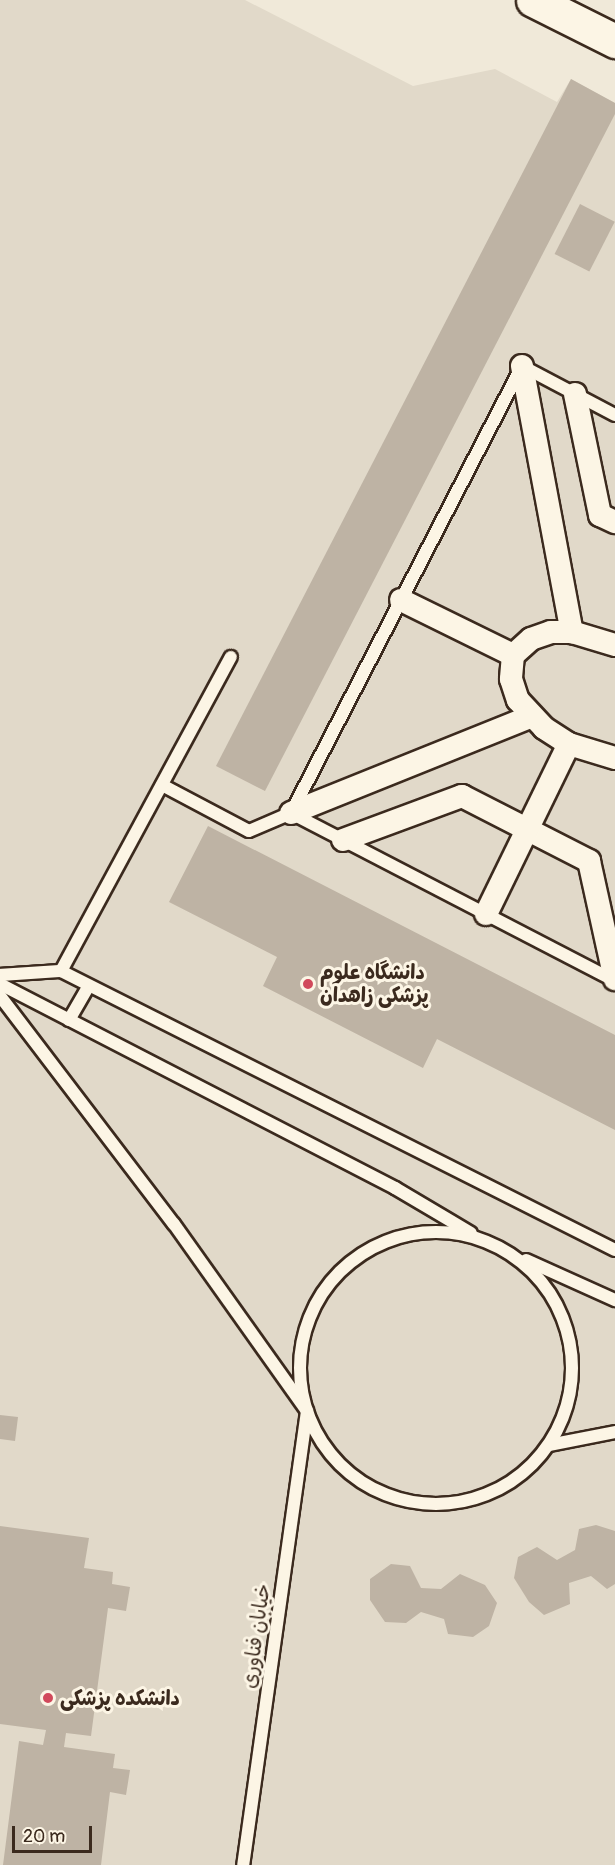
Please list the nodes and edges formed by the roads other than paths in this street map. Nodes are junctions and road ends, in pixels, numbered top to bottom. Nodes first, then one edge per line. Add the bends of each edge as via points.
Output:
1 (533, 0) edge
2 (615, 41) edge
3 (522, 366) junction
4 (575, 394) junction
5 (615, 415) edge
6 (615, 522) edge
7 (401, 600) junction
8 (572, 632) junction
9 (615, 645) edge
10 (513, 655) junction
11 (231, 657) dead end
12 (530, 717) junction
13 (569, 744) junction
14 (615, 759) edge
15 (162, 785) junction
16 (291, 813) junction
17 (527, 829) junction
18 (343, 840) junction
19 (486, 914) junction
20 (61, 971) junction
21 (0, 975) edge
22 (615, 980) edge
23 (0, 984) edge
24 (89, 986) junction
25 (0, 996) edge
26 (69, 1020) junction
27 (480, 1238) junction
28 (615, 1250) edge
29 (512, 1254) junction
30 (615, 1300) edge
31 (307, 1412) junction
32 (615, 1432) edge
33 (549, 1445) junction
34 (243, 1865) edge

1 - 2 highway
3 - 4 lane
3 - 7 lane
3 - 8 street
4 - 5 lane
4 - 6 street via 600,515
7 - 10 street
7 - 16 lane
8 - 9 street
8 - 10 street via 551,632 531,639
10 - 12 street via 511,679 518,700
11 - 15 lane
12 - 13 street
12 - 16 street
13 - 14 street
13 - 17 street
15 - 16 lane via 249,831
15 - 20 lane
16 - 18 lane
17 - 18 street via 462,796
17 - 19 street
17 - 22 street via 589,861
18 - 19 lane
19 - 22 lane
20 - 21 lane
20 - 24 lane
23 - 26 lane
24 - 26 lane
24 - 28 lane
25 - 31 lane via 174,1224
26 - 27 lane via 395,1188
27 - 29 lane
27 - 31 lane via 443,1231 406,1234 370,1248 340,1270 317,1301 304,1336 300,1374
29 - 30 lane
29 - 33 lane via 536,1274 554,1298 566,1327 572,1357 571,1388 563,1418
31 - 33 lane via 321,1442 343,1468 370,1488 401,1500 434,1505 468,1501 499,1489 527,1470
31 - 34 lane, خیابان فناوری
32 - 33 lane

